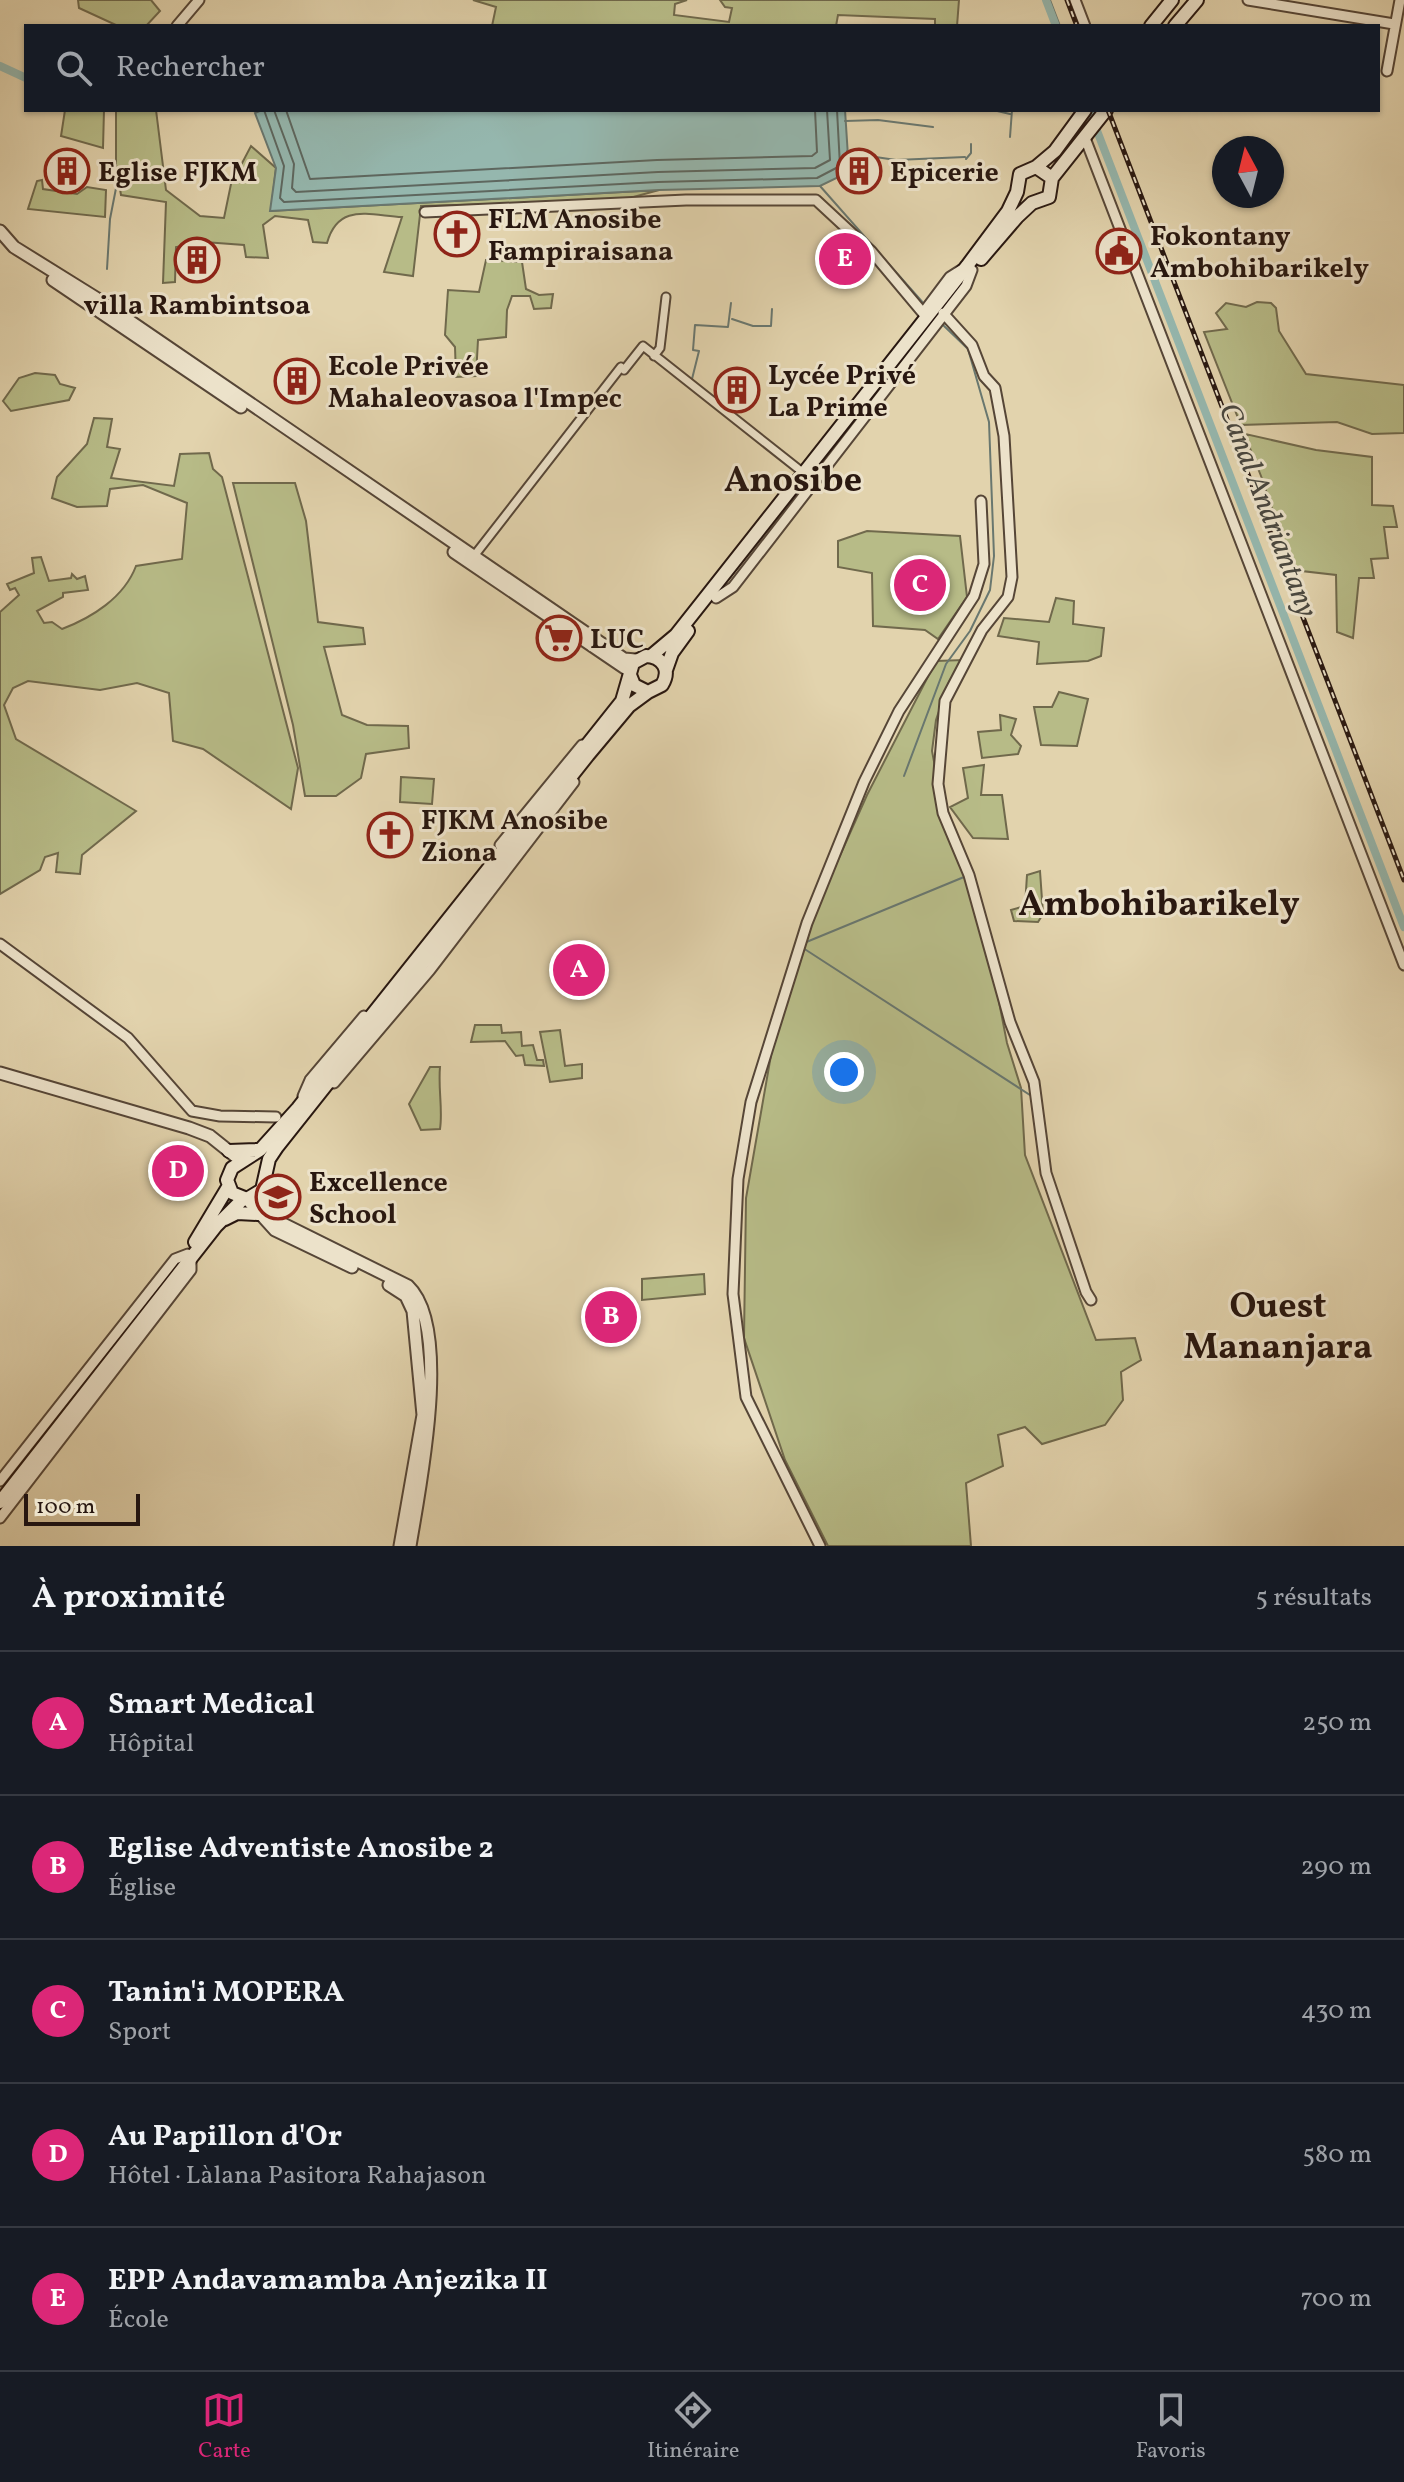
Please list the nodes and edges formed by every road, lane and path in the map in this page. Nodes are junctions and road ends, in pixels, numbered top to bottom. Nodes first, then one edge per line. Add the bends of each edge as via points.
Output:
1 (199, 0) edge
2 (1075, 0) edge
3 (1172, 0) edge
4 (1197, 0) edge
5 (1248, 0) edge
6 (1400, 0) edge
7 (179, 24) edge
8 (1084, 24) edge
9 (1153, 24) edge
10 (1177, 24) edge
11 (1394, 24) junction
12 (1399, 45) edge
13 (1387, 71) dead end
14 (1104, 112) edge
15 (1083, 114) edge
16 (1085, 138) junction
17 (1036, 167) junction
18 (1052, 178) junction
19 (1017, 192) junction
20 (1032, 203) junction
21 (425, 212) dead end
22 (0, 231) edge
23 (0, 238) edge
24 (970, 268) junction
25 (666, 297) dead end
26 (932, 316) junction
27 (654, 356) junction
28 (801, 471) dead end
29 (981, 501) dead end
30 (474, 556) junction
31 (651, 656) junction
32 (636, 660) junction
33 (666, 670) junction
34 (630, 675) junction
35 (648, 692) junction
36 (598, 738) junction
37 (0, 944) edge
38 (1404, 965) edge
39 (0, 1073) edge
40 (302, 1109) junction
41 (276, 1117) dead end
42 (260, 1150) junction
43 (229, 1151) junction
44 (243, 1162) junction
45 (264, 1175) junction
46 (228, 1187) junction
47 (262, 1190) junction
48 (245, 1199) junction
49 (258, 1214) junction
50 (216, 1226) junction
51 (190, 1256) junction
52 (1091, 1300) dead end
53 (0, 1481) edge
54 (0, 1489) edge
55 (0, 1502) edge
56 (0, 1518) edge
57 (400, 1546) edge
58 (410, 1546) edge
59 (820, 1546) edge

1 - 7 street
2 - 8 street
3 - 9 main road
4 - 10 main road
5 - 11 street
6 - 11 street
11 - 12 street
12 - 13 street
14 - 16 main road
15 - 17 main road
16 - 18 main road
16 - 38 street
17 - 18 main road
17 - 19 main road via 1020,174
18 - 20 main road via 1049,197
19 - 20 main road
19 - 24 main road
20 - 24 main road
21 - 26 street via 816,200
22 - 30 street via 14,247
23 - 34 street via 11,251
24 - 26 main road
25 - 27 street via 660,348
26 - 31 main road via 676,635
26 - 33 main road via 677,646
26 - 52 street via 972,345 984,376 995,388 1004,436 1012,577 1008,597 982,630 945,701 938,784 1010,1022 1034,1082 1046,1173
27 - 28 street
27 - 30 street via 643,346 624,370 621,367
29 - 59 street via 984,564 974,596 899,711 812,909 751,1102 738,1179 733,1294 746,1397
30 - 32 street via 624,659
31 - 32 main road
31 - 33 main road
32 - 34 main road
33 - 35 main road via 662,685
34 - 35 main road via 634,685
34 - 36 main road via 622,701
35 - 36 main road
36 - 40 main road
37 - 41 street via 128,1038 192,1111
39 - 43 street via 189,1128
40 - 42 main road
40 - 45 main road
42 - 43 main road
42 - 44 main road
43 - 44 street
44 - 45 main road via 255,1164
44 - 46 main road via 228,1174
45 - 47 main road
46 - 48 main road
46 - 51 main road
47 - 48 main road
47 - 58 street via 264,1205 275,1220 408,1286 417,1297 429,1332 431,1412
48 - 49 street
48 - 50 main road
49 - 50 main road via 237,1213
49 - 57 street via 275,1230 396,1288 413,1311 423,1415
50 - 51 main road
51 - 53 street via 175,1259
51 - 54 main road
51 - 55 main road
51 - 56 street via 191,1270

